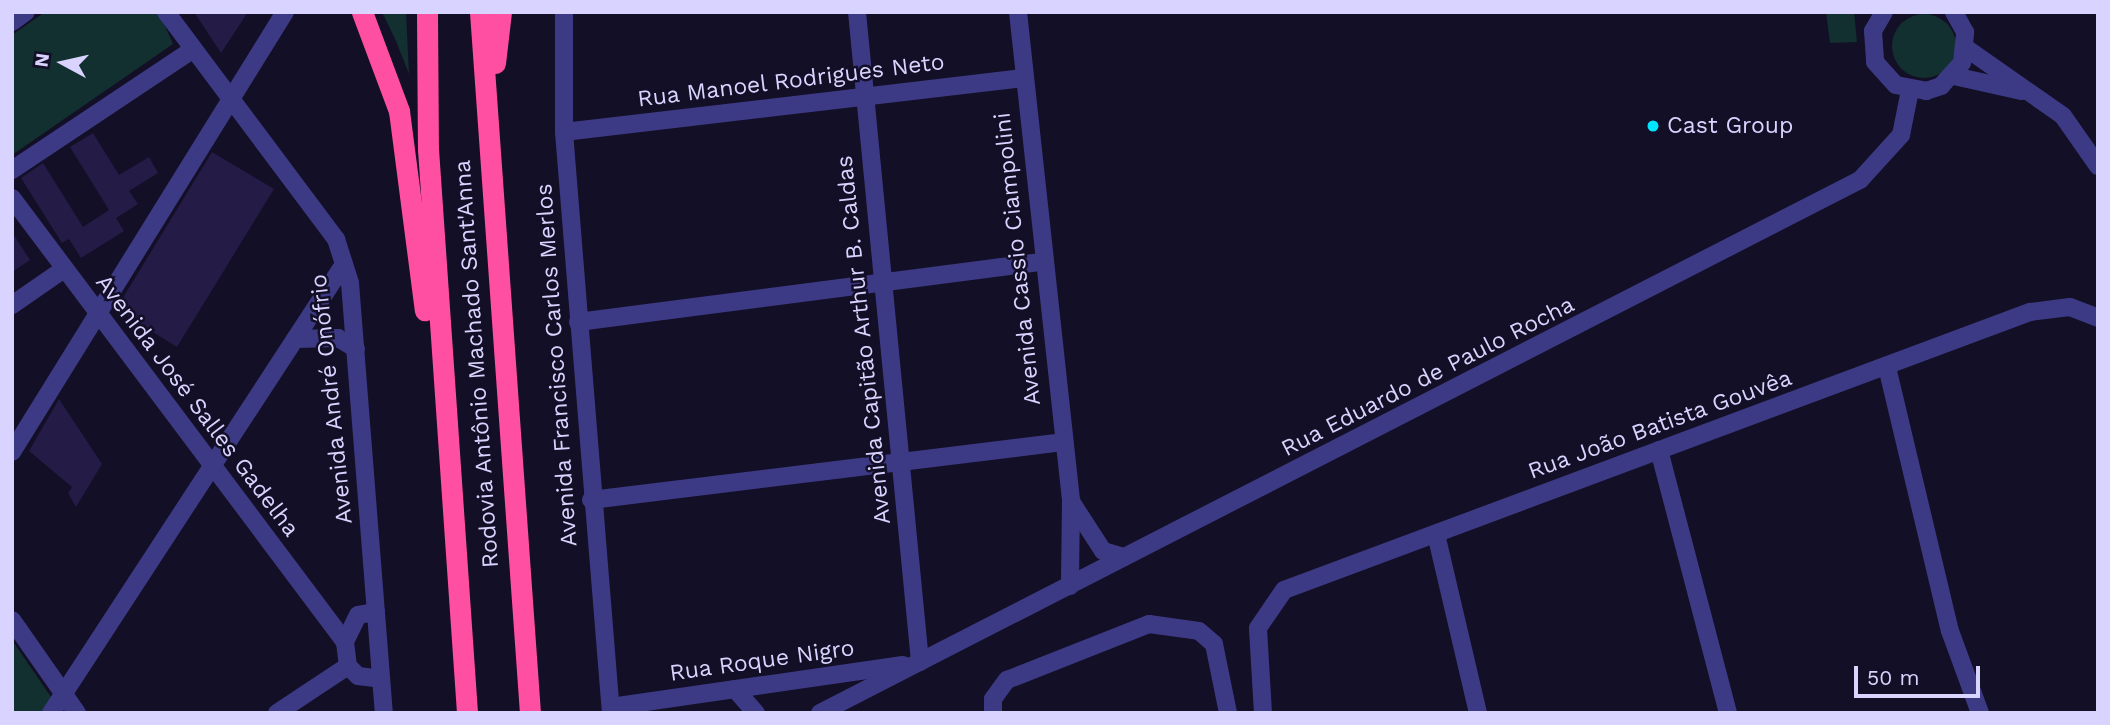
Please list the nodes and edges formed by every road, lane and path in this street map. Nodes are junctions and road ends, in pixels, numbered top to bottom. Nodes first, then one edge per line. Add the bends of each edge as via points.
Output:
1 (26, 12) edge
2 (166, 12) edge
3 (285, 12) edge
4 (362, 12) edge
5 (427, 12) edge
6 (480, 12) edge
7 (501, 12) edge
8 (564, 12) edge
9 (857, 12) edge
10 (1018, 12) edge
11 (1871, 12) edge
12 (1884, 12) edge
13 (1959, 14) edge
14 (12, 22) edge
15 (1874, 31) junction
16 (1966, 48) junction
17 (192, 50) junction
18 (1954, 76) junction
19 (1024, 78) junction
20 (1910, 90) junction
21 (2032, 93) junction
22 (865, 96) junction
23 (227, 97) junction
24 (564, 132) junction
25 (2097, 163) edge
26 (12, 170) edge
27 (12, 198) edge
28 (493, 219) junction
29 (1043, 262) junction
30 (344, 264) junction
31 (64, 269) junction
32 (883, 282) junction
33 (12, 304) edge
34 (97, 314) junction
35 (2097, 318) edge
36 (578, 322) junction
37 (295, 339) junction
38 (356, 349) junction
39 (1887, 367) junction
40 (1062, 442) junction
41 (1659, 450) junction
42 (12, 452) edge
43 (446, 456) junction
44 (901, 462) junction
45 (212, 468) junction
46 (591, 500) junction
47 (1071, 500) junction
48 (1436, 534) junction
49 (1124, 557) junction
50 (1070, 586) junction
51 (376, 612) junction
52 (12, 620) edge
53 (343, 632) junction
54 (920, 662) junction
55 (348, 666) junction
56 (381, 680) junction
57 (735, 690) junction
58 (64, 694) junction
59 (993, 706) edge
60 (611, 710) edge
61 (51, 713) edge
62 (77, 713) edge
63 (277, 713) edge
64 (384, 713) edge
65 (467, 713) edge
66 (530, 713) edge
67 (756, 713) edge
68 (820, 713) edge
69 (1228, 713) edge
70 (1262, 713) edge
71 (1478, 713) edge
72 (1727, 713) edge
73 (1980, 713) edge

1 - 14 street
2 - 17 street, Avenida André Onófrio
3 - 23 street
4 - 43 highway via 399,111
5 - 43 highway, Rodovia Antônio Machado Sant'Anna
6 - 28 highway, Rodovia Antônio Machado Sant'Anna
7 - 28 highway
8 - 24 street, Avenida Francisco Carlos Merlos
9 - 22 street, Avenida Capitão Arthur B. Caldas
10 - 19 street, Avenida Cassio Ciampolini
11 - 15 street
12 - 15 street
13 - 16 street
15 - 20 street via 1880,69
16 - 18 street
16 - 21 street
17 - 23 street, Avenida André Onófrio
17 - 26 street
18 - 20 street via 1926,91
18 - 21 street
19 - 22 street, Rua Manoel Rodrigues Neto
19 - 29 street, Avenida Cassio Ciampolini
20 - 49 street, Rua Eduardo de Paulo Rocha via 1901,135 1860,180
21 - 25 street via 2063,116
22 - 24 street, Rua Manoel Rodrigues Neto
22 - 32 street, Avenida Capitão Arthur B. Caldas
23 - 30 street, Avenida André Onófrio via 336,239
23 - 34 street
24 - 36 street, Avenida Francisco Carlos Merlos
27 - 31 street, Avenida José Salles Gadelha
28 - 66 highway, Rodovia Antônio Machado Sant'Anna
29 - 32 street
29 - 40 street, Avenida Cassio Ciampolini
30 - 37 street
30 - 38 street, Avenida André Onófrio
31 - 33 street
31 - 34 street, Avenida José Salles Gadelha
32 - 36 street
32 - 44 street, Avenida Capitão Arthur B. Caldas
34 - 42 street
34 - 45 street, Avenida José Salles Gadelha
35 - 39 street, Rua João Batista Gouvêa via 2070,307 2030,312
36 - 46 street, Avenida Francisco Carlos Merlos
37 - 38 street via 329,336
37 - 45 street
38 - 51 street, Avenida André Onófrio
39 - 41 street, Rua João Batista Gouvêa
39 - 73 street via 1951,631
40 - 44 street
40 - 47 street, Avenida Cassio Ciampolini
41 - 48 street, Rua João Batista Gouvêa
41 - 72 street
43 - 65 highway, Rodovia Antônio Machado Sant'Anna
44 - 46 street
44 - 54 street, Avenida Capitão Arthur B. Caldas
45 - 53 street, Avenida José Salles Gadelha
45 - 58 street
46 - 60 street, Avenida Francisco Carlos Merlos
47 - 49 street via 1096,543
47 - 50 street
48 - 70 street, Rua João Batista Gouvêa via 1284,590 1258,628
48 - 71 street
49 - 50 street, Rua Eduardo de Paulo Rocha
50 - 54 street, Rua Eduardo de Paulo Rocha
51 - 53 street via 358,615
51 - 56 street, Avenida André Onófrio
52 - 58 street
53 - 55 street
54 - 57 street, Rua Roque Nigro
54 - 68 street, Rua Eduardo de Paulo Rocha
55 - 56 street via 358,676
55 - 63 street
56 - 64 street, Avenida André Onófrio
57 - 60 street, Rua Roque Nigro
57 - 67 street
58 - 61 street
58 - 62 street
59 - 69 street via 1007,680 1028,668 1149,624 1199,631 1214,645

